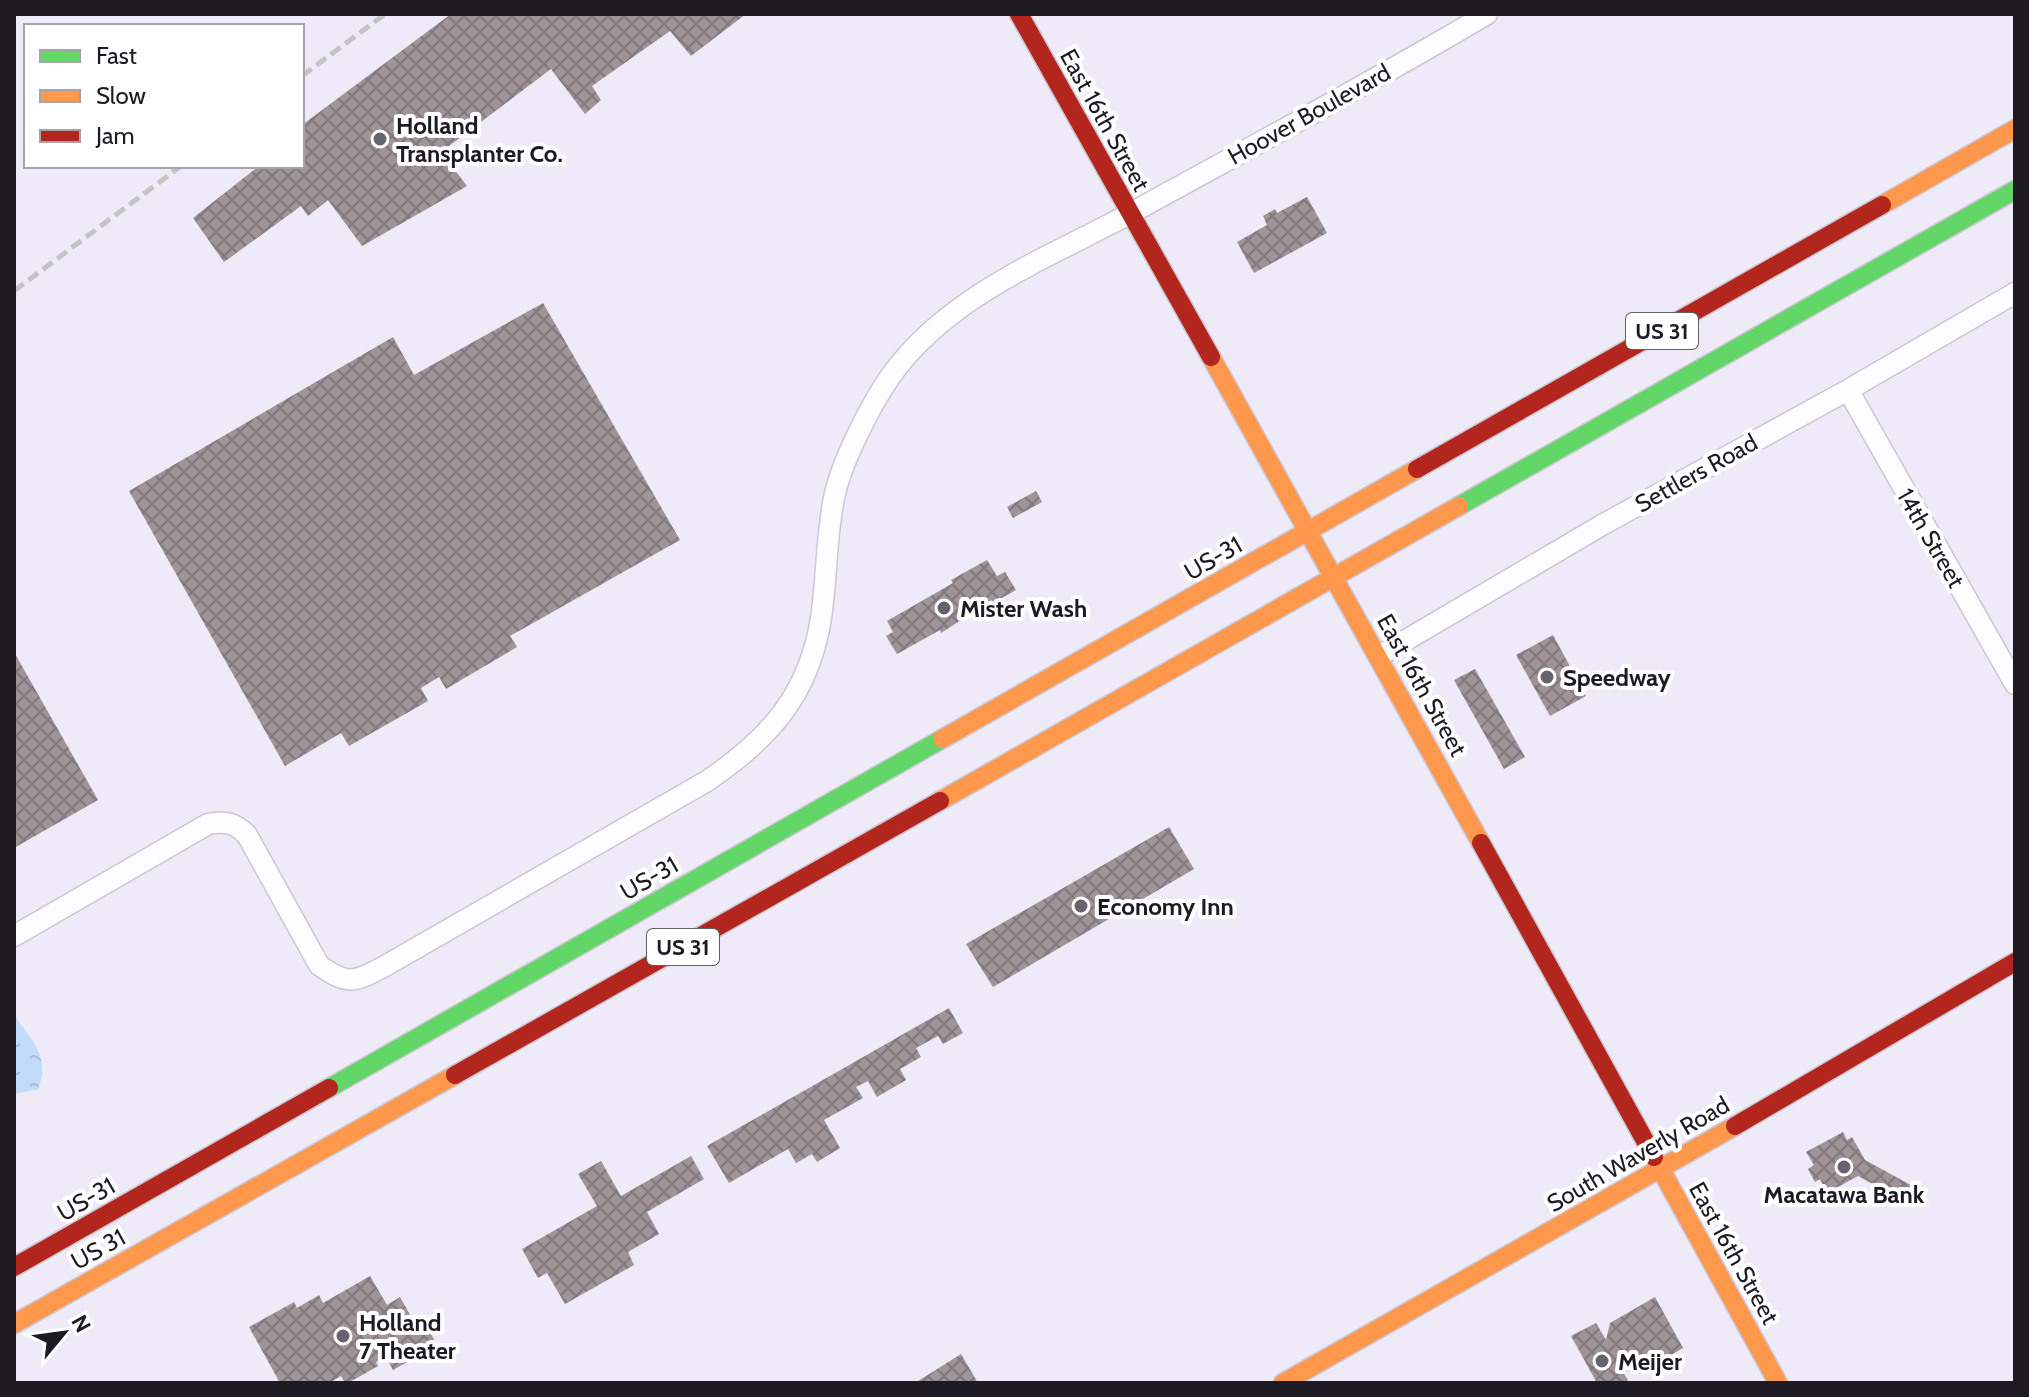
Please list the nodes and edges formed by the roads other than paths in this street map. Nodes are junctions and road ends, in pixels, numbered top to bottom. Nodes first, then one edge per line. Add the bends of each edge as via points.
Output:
1 (1019, 14) edge
2 (1487, 14) edge
3 (2015, 129) edge
4 (2015, 190) edge
5 (1130, 213) junction
6 (2015, 293) edge
7 (1848, 390) junction
8 (1308, 531) junction
9 (1333, 576) junction
10 (1379, 656) junction
11 (2015, 684) edge
12 (837, 799) junction
13 (825, 830) dead end
14 (14, 936) edge
15 (2015, 962) edge
16 (1660, 1170) junction
17 (66, 1238) junction
18 (14, 1267) edge
19 (22, 1319) edge
20 (1283, 1383) edge
21 (1778, 1383) edge

1 - 5 main road, East 16th Street
2 - 5 street, Hoover Boulevard
3 - 8 main road, US 31 via 1773,275
4 - 9 main road, US 31 via 1792,310
5 - 8 main road, East 16th Street
5 - 14 street, Hoover Boulevard via 964,304 890,377 834,496 821,618 805,675 772,728 707,781 351,981 319,965 247,835 225,821 208,824
6 - 7 street, Settlers Road
7 - 10 street, Settlers Road
7 - 11 street, 14th Street
8 - 9 main road, East 16th Street
8 - 12 main road, US-31 / US 31
9 - 10 main road, East 16th Street
9 - 19 main road, US 31 / US 31 via 832,855
10 - 16 main road, East 16th Street
12 - 13 main road
12 - 17 main road, US-31 / US 31
15 - 16 main road, South Waverly Road
16 - 20 main road, South Waverly Road
16 - 21 main road, East 16th Street
17 - 18 main road, US-31 / US 31
17 - 19 main road via 74,1262

